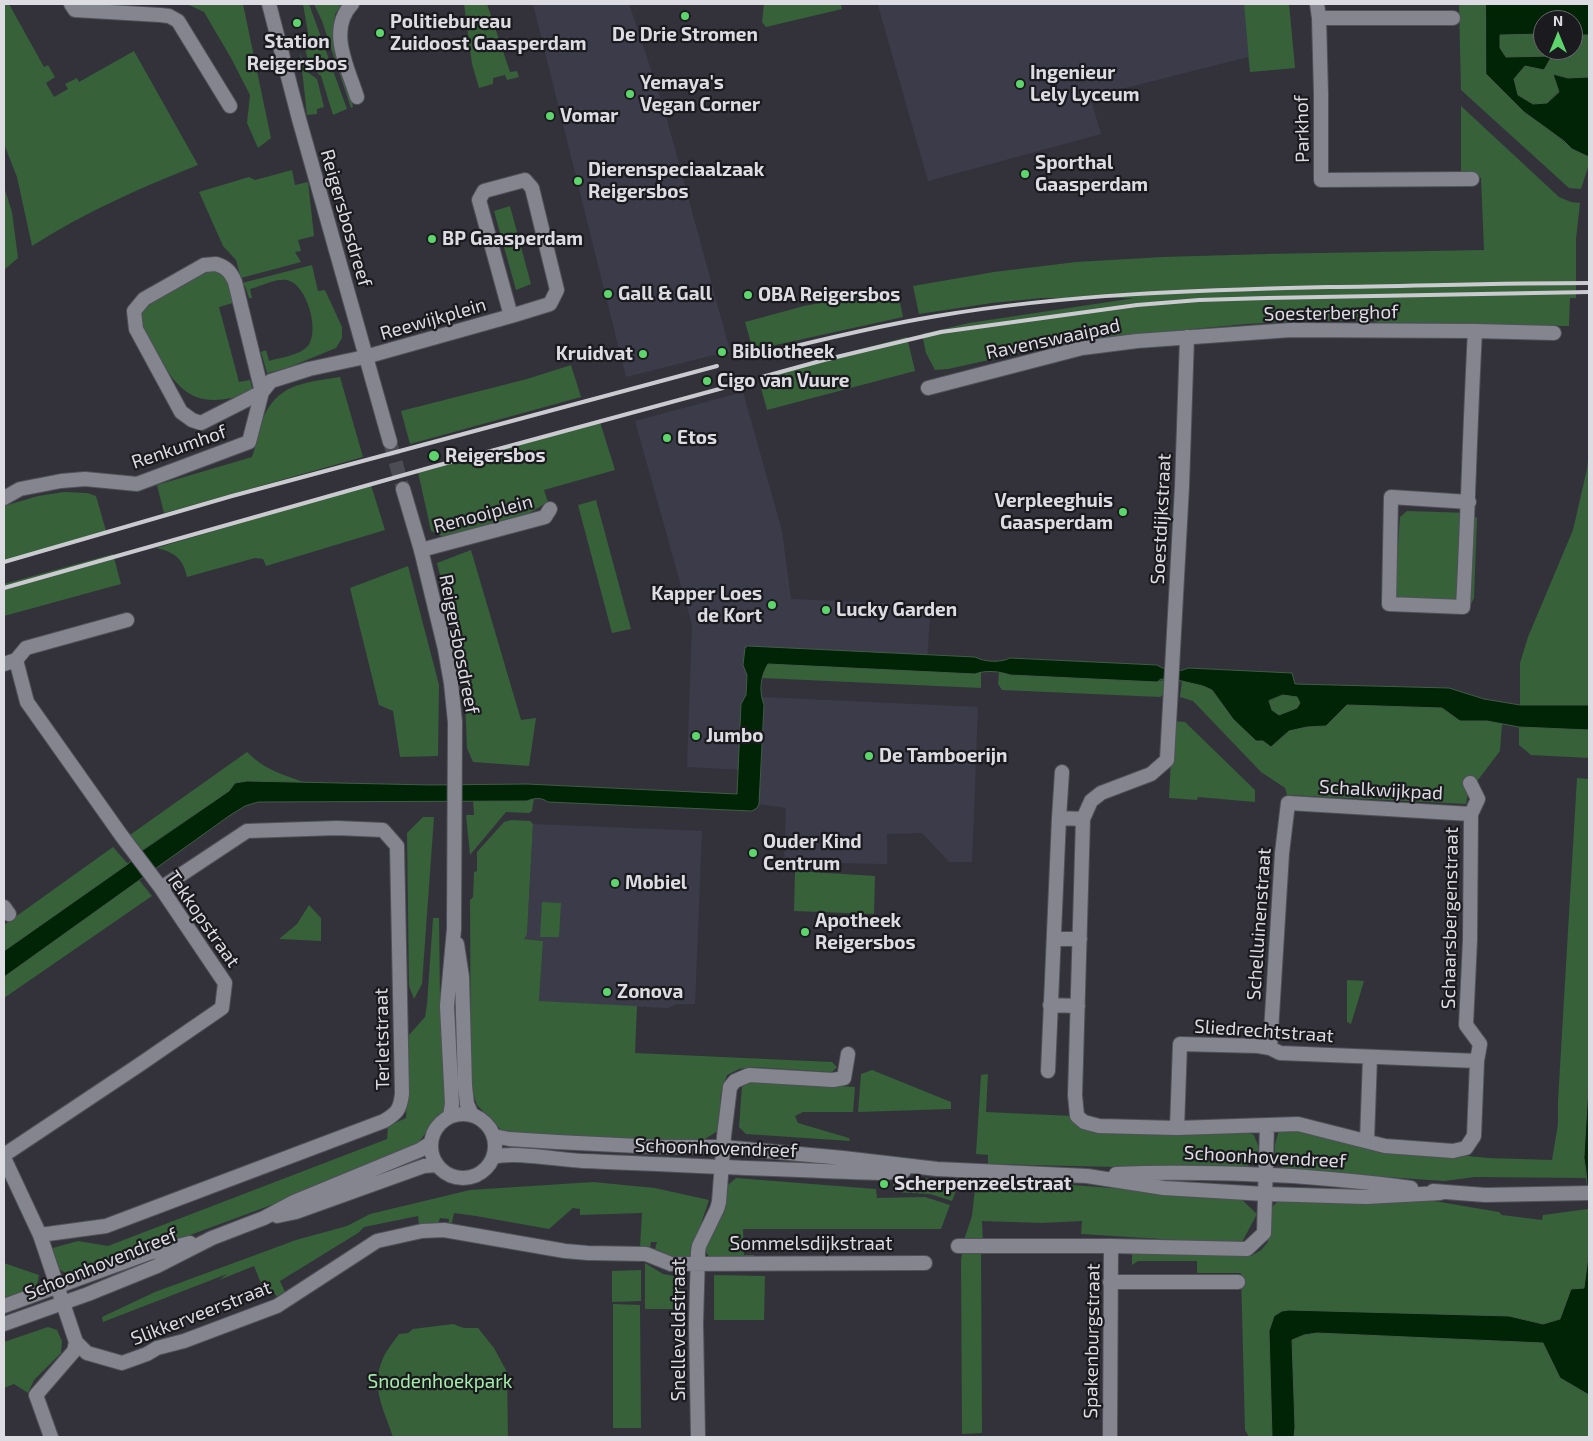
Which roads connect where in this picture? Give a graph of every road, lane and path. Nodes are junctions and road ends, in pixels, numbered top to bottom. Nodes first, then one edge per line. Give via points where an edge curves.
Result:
1 (71, 4) edge
2 (269, 4) edge
3 (352, 4) edge
4 (1318, 11) edge
5 (1453, 18) dead end
6 (357, 97) dead end
7 (230, 106) dead end
8 (1472, 179) dead end
9 (511, 316) junction
10 (1475, 331) junction
11 (1554, 334) dead end
12 (1187, 337) junction
13 (365, 357) junction
14 (928, 388) dead end
15 (262, 392) junction
16 (390, 442) tunnel mouth
17 (403, 488) tunnel mouth
18 (4, 498) edge
19 (1469, 502) junction
20 (550, 509) dead end
21 (421, 550) junction
22 (127, 620) dead end
23 (10, 662) edge
24 (1062, 772) dead end
25 (1470, 783) dead end
26 (1288, 804) joint
27 (1471, 814) junction
28 (1059, 818) junction
29 (1083, 819) junction
30 (161, 888) junction
31 (454, 929) junction
32 (1054, 939) junction
33 (1080, 939) junction
34 (1050, 1005) junction
35 (1078, 1006) junction
36 (1270, 1048) junction
37 (848, 1054) dead end
38 (1370, 1056) junction
39 (1477, 1061) junction
40 (1048, 1071) dead end
41 (472, 1115) junction
42 (450, 1116) junction
43 (1267, 1125) junction
44 (1177, 1128) junction
45 (494, 1136) junction
46 (1367, 1141) junction
47 (431, 1143) junction
48 (723, 1147) junction
49 (4, 1156) edge
50 (493, 1157) junction
51 (437, 1165) junction
52 (722, 1167) junction
53 (938, 1169) junction
54 (1266, 1175) junction
55 (1087, 1176) junction
56 (1440, 1192) junction
57 (1588, 1193) edge
58 (1265, 1194) junction
59 (264, 1218) junction
60 (40, 1236) junction
61 (212, 1238) junction
62 (958, 1246) dead end
63 (1112, 1246) junction
64 (925, 1263) dead end
65 (697, 1265) junction
66 (1110, 1282) junction
67 (1238, 1282) dead end
68 (56, 1286) junction
69 (62, 1302) junction
70 (4, 1306) edge
71 (4, 1324) edge
72 (76, 1342) junction
73 (51, 1437) edge
74 (698, 1437) edge
75 (1110, 1437) edge

1 - 7 street via 75,10 160,15 178,21
2 - 13 street, Reigersbosdreef
3 - 6 street via 340,24 340,42
4 - 5 street, Parkhof
4 - 8 street, Parkhof via 1321,180
9 - 9 street, Reewijkplein via 550,304 558,290 532,188 525,180 484,191 479,200
9 - 13 street, Reewijkplein
10 - 11 street, Soesterberghof
10 - 12 street, Soesterberghof via 1301,330
10 - 19 street
12 - 14 street, Ravenswaaipad via 1082,348
12 - 29 street, Soestdijkstraat via 1167,760 1151,774 1101,793 1091,801
13 - 15 street, Renkumhof via 309,369 270,382
13 - 16 street, Reigersbosdreef
15 - 15 street, Renkumhof via 201,424 192,420 181,412 140,337 134,311 144,299 204,265 224,267 235,282
15 - 18 street, Renkumhof via 249,442 137,484 85,479 60,481 20,489
17 - 21 street, Reigersbosdreef
19 - 19 street via 1463,607 1389,604 1391,497
20 - 21 street, Renooiplein via 546,517
21 - 31 street, Reigersbosdreef via 445,649 455,722
22 - 23 street via 26,648
23 - 30 street, Tekkopstraat via 27,702
24 - 28 street
25 - 27 street, Schaarsbergenstraat via 1478,800
26 - 27 street, Schalkwijkpad
26 - 36 street, Schelluinenstraat
27 - 39 street, Schaarsbergenstraat via 1466,1025 1480,1044
28 - 29 street
28 - 32 street
29 - 33 street
30 - 49 street, Tekkopstraat via 225,983 222,1008
30 - 60 street, Terletstraat via 247,831 383,830 397,846 400,1105 395,1114 384,1121 106,1226
31 - 41 street, Reigersbosdreef via 462,977 465,1086
31 - 42 street, Reigersbosdreef via 447,1006
32 - 33 street
32 - 34 street
33 - 35 street
34 - 35 street
34 - 40 street
35 - 44 street via 1077,1116 1084,1122 1099,1126
36 - 38 street, Sliedrechtstraat via 1280,1052
36 - 44 street, Sliedrechtstraat via 1180,1044
37 - 48 street, Snelleveldstraat via 844,1078 750,1075 734,1081 729,1092
38 - 39 street, Sliedrechtstraat
38 - 46 street
39 - 46 street, Schaarsbergenstraat via 1474,1136 1466,1148 1385,1146
41 - 42 street
41 - 45 street via 481,1119
42 - 47 street via 434,1132
43 - 44 street
43 - 46 street, Schaarsbergenstraat via 1298,1124
43 - 54 street, Spakenburgstraat
45 - 48 street, Schoonhovendreef via 509,1140
45 - 50 street
47 - 51 street
47 - 59 street, Schoonhovendreef
48 - 52 street, Snelleveldstraat
48 - 53 street, Schoonhovendreef
49 - 60 street
50 - 51 street via 478,1174 467,1177 446,1173
50 - 52 street, Schoonhovendreef via 506,1155
51 - 59 street, Schoonhovendreef via 424,1166 296,1212
52 - 53 street, Schoonhovendreef via 883,1173
52 - 65 street, Snelleveldstraat via 717,1209 699,1246
53 - 55 street, Schoonhovendreef
54 - 55 street, Schoonhovendreef via 1165,1171
54 - 56 street, Schoonhovendreef via 1368,1181
54 - 58 street, Spakenburgstraat
55 - 58 street, Schoonhovendreef via 1164,1188
56 - 57 street, Schoonhovendreef via 1485,1195
56 - 58 street, Schoonhovendreef via 1366,1196
58 - 63 street, Spakenburgstraat via 1264,1233 1247,1249
59 - 61 street, Schoonhovendreef
60 - 68 street
61 - 68 street, Schoonhovendreef via 148,1253
61 - 69 street, Schoonhovendreef via 157,1266
62 - 63 street, Spakenburgstraat
63 - 66 street, Spakenburgstraat
64 - 65 street, Sommelsdijkstraat
65 - 72 street, Slikkerveerstraat via 671,1264 646,1254 565,1251 444,1230 422,1231 377,1241 277,1306 122,1363 87,1353
65 - 74 street, Snelleveldstraat
66 - 67 street
66 - 75 street, Spakenburgstraat
68 - 69 street
68 - 70 street, Schoonhovendreef
69 - 71 street, Schoonhovendreef
69 - 72 street
72 - 73 street via 74,1351 36,1395

